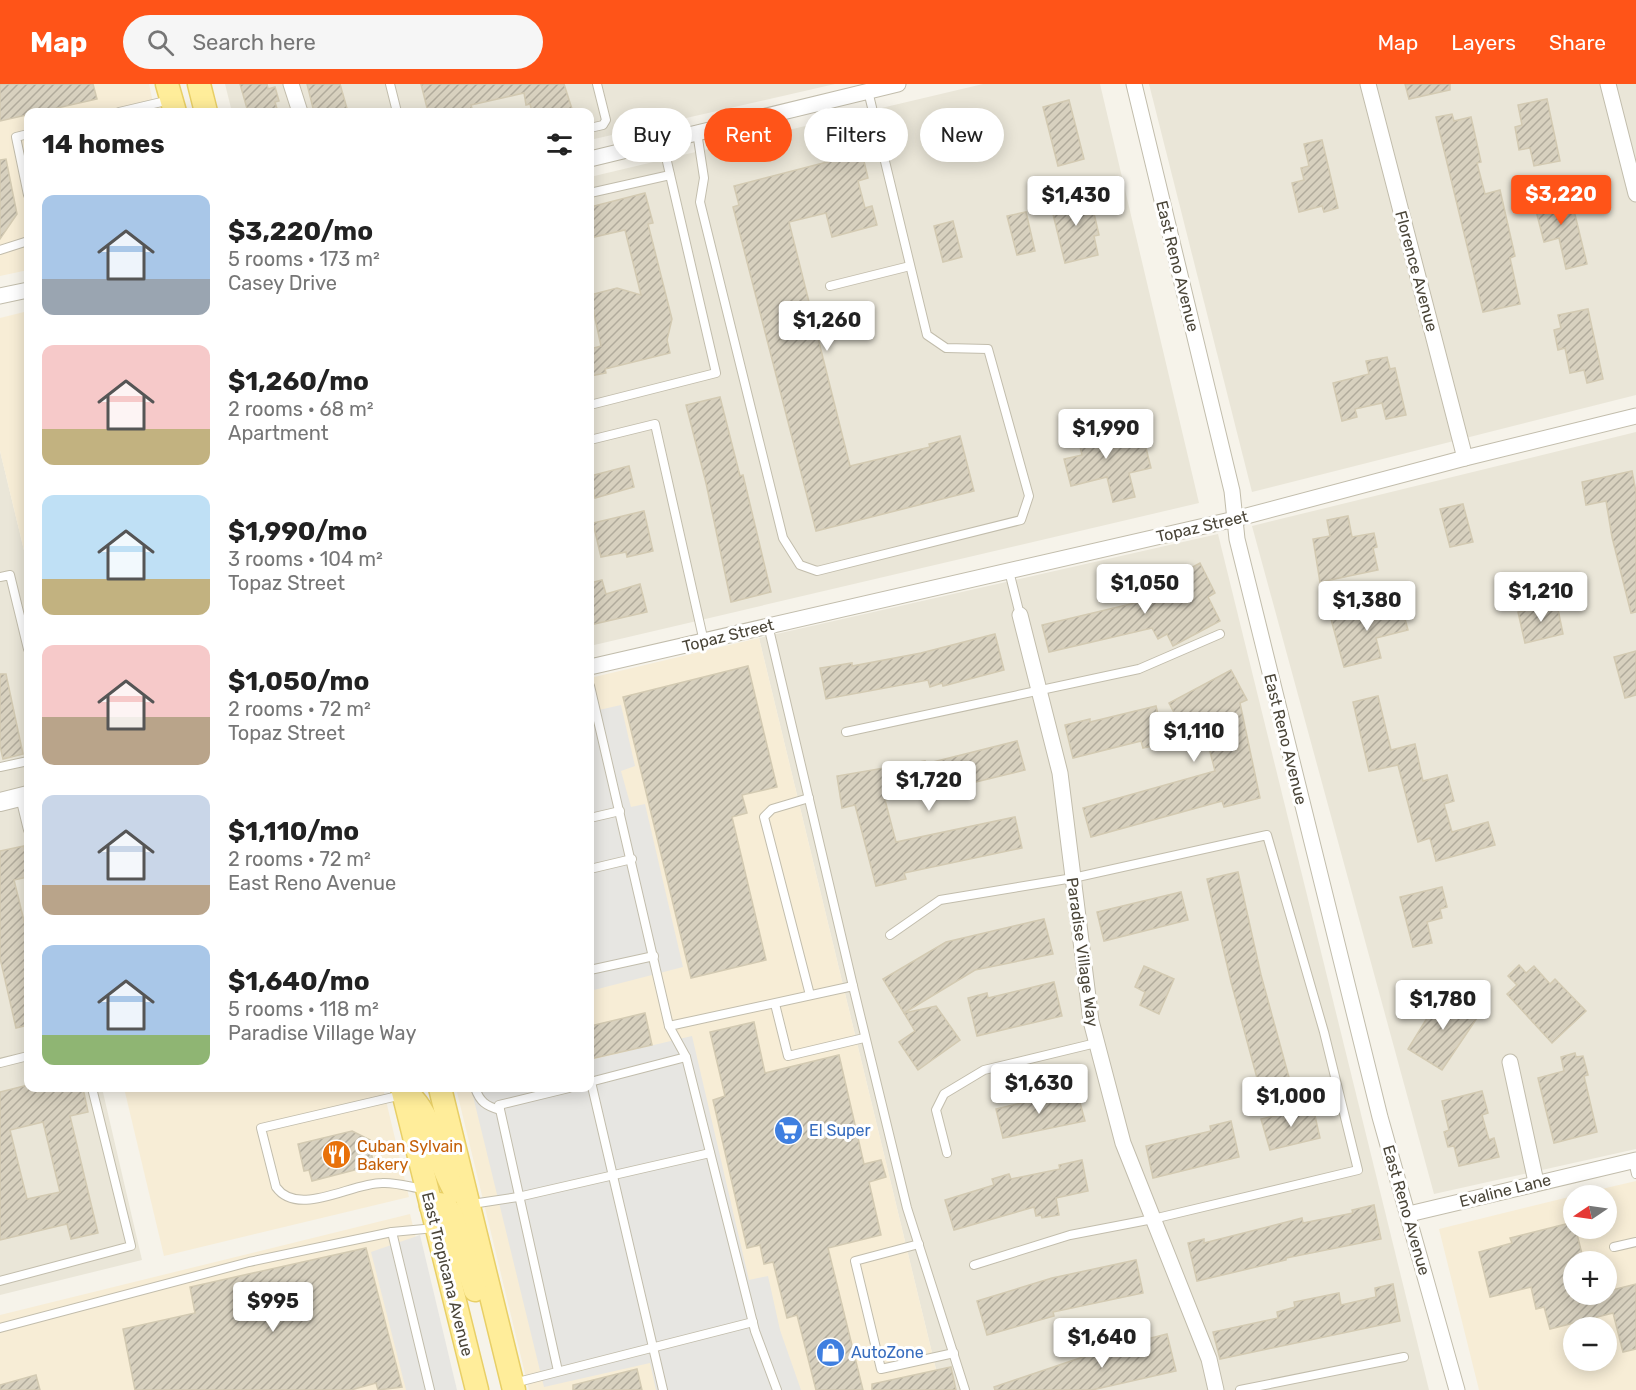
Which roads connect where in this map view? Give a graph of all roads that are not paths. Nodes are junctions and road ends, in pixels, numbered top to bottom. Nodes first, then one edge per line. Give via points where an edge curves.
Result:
1 (199, 84) edge
2 (291, 84) edge
3 (390, 84) edge
4 (597, 84) edge
5 (898, 84) edge
6 (1134, 84) edge
7 (1368, 84) edge
8 (1608, 84) edge
9 (868, 91) junction
10 (173, 102) edge
11 (150, 108) edge
12 (205, 108) edge
13 (299, 108) edge
14 (395, 108) edge
15 (594, 127) edge
16 (697, 132) junction
17 (692, 133) edge
18 (24, 135) edge
19 (612, 154) edge
20 (594, 158) edge
21 (667, 162) edge
22 (24, 176) edge
23 (670, 176) junction
24 (594, 193) edge
25 (1636, 194) edge
26 (24, 242) edge
27 (0, 250) edge
28 (909, 266) junction
29 (830, 286) dead end
30 (24, 291) edge
31 (0, 296) edge
32 (594, 404) edge
33 (1636, 416) edge
34 (594, 439) edge
35 (1466, 458) junction
36 (1235, 519) junction
37 (1009, 571) junction
38 (0, 577) edge
39 (1020, 615) joint
40 (768, 625) junction
41 (24, 632) edge
42 (1220, 633) dead end
43 (704, 642) junction
44 (594, 666) edge
45 (1039, 691) junction
46 (594, 722) edge
47 (846, 732) dead end
48 (24, 762) edge
49 (0, 767) edge
50 (24, 796) edge
51 (809, 798) junction
52 (0, 802) edge
53 (620, 811) junction
54 (594, 817) edge
55 (632, 860) junction
56 (594, 868) edge
57 (1073, 878) junction
58 (890, 935) dead end
59 (654, 956) junction
60 (594, 969) edge
61 (853, 986) junction
62 (810, 995) junction
63 (775, 1004) junction
64 (669, 1026) junction
65 (864, 1038) junction
66 (1096, 1043) junction
67 (24, 1057) edge
68 (686, 1057) junction
69 (1510, 1062) dead end
70 (0, 1063) edge
71 (594, 1081) edge
72 (93, 1092) edge
73 (399, 1092) edge
74 (403, 1092) edge
75 (404, 1092) edge
76 (441, 1092) edge
77 (476, 1092) edge
78 (547, 1092) edge
79 (592, 1092) edge
80 (500, 1110) junction
81 (710, 1153) junction
82 (947, 1153) dead end
83 (1635, 1165) edge
84 (612, 1175) junction
85 (1536, 1182) junction
86 (518, 1197) junction
87 (429, 1198) junction
88 (467, 1204) junction
89 (1409, 1214) junction
90 (1153, 1218) junction
91 (436, 1228) junction
92 (392, 1232) junction
93 (1636, 1242) edge
94 (919, 1244) junction
95 (1614, 1247) dead end
96 (974, 1265) dead end
97 (0, 1281) edge
98 (753, 1322) junction
99 (0, 1328) edge
100 (654, 1347) junction
101 (954, 1353) junction
102 (1404, 1356) dead end
103 (505, 1360) junction
104 (558, 1371) junction
105 (514, 1387) edge
106 (475, 1388) edge
107 (430, 1390) edge
108 (663, 1390) edge
109 (777, 1390) edge
110 (965, 1390) edge
111 (1216, 1390) edge
112 (1240, 1390) edge
113 (1457, 1390) edge

1 - 12 main road
2 - 13 street
3 - 14 lane
4 - 15 lane via 606,120
5 - 9 street
6 - 36 street, East Reno Avenue via 1232,491
7 - 35 street, Florence Avenue
8 - 25 street
9 - 16 street
9 - 28 lane
10 - 11 lane
16 - 17 street
16 - 28 lane via 704,178 700,202 783,538 800,565 817,571 1021,520 1029,496 988,349 946,348 927,335
18 - 22 lane via 16,137
19 - 20 street
21 - 23 lane
23 - 24 lane
23 - 32 lane via 716,373
26 - 27 lane
28 - 29 lane
30 - 31 street
33 - 35 street, Topaz Street
34 - 43 lane via 655,424
35 - 36 street, Topaz Street
36 - 37 street, Topaz Street
36 - 89 street, East Reno Avenue via 1380,1117
37 - 39 lane, Paradise Village Way
37 - 40 street, Topaz Street
38 - 41 lane via 10,574
39 - 45 street, Paradise Village Way
40 - 43 street, Topaz Street
40 - 51 lane
42 - 45 lane via 1139,669
43 - 44 street, Topaz Street
45 - 47 lane
45 - 57 street, Paradise Village Way via 1060,773
46 - 53 lane
48 - 49 lane
50 - 52 street
51 - 61 lane
51 - 62 lane via 772,809 764,817
53 - 54 lane
53 - 55 lane
55 - 56 lane
55 - 59 lane
57 - 58 lane via 940,900
57 - 66 street, Paradise Village Way
57 - 90 lane via 1267,835 1324,1032 1358,1170
59 - 60 lane
59 - 64 lane
61 - 62 lane
61 - 65 lane
62 - 63 lane
63 - 64 lane
63 - 65 lane via 788,1056
64 - 68 lane
65 - 94 lane
66 - 82 lane via 984,1070 944,1095 936,1110
66 - 90 street, Paradise Village Way via 1123,1143
67 - 70 lane
68 - 71 lane
68 - 81 lane
69 - 85 street
72 - 97 lane via 131,1246
73 - 87 lane via 261,1128 273,1178 281,1194 291,1199 308,1200 381,1182
74 - 87 main road, East Tropicana Avenue
75 - 88 main road via 421,1108 450,1184
76 - 88 main road
77 - 80 lane via 487,1106
78 - 80 lane via 499,1105
79 - 84 lane
80 - 86 lane
81 - 84 lane
81 - 98 lane
83 - 85 street, Evaline Lane
84 - 86 lane
84 - 100 lane
85 - 89 street, Evaline Lane
86 - 88 lane
86 - 104 lane
87 - 91 main road, East Tropicana Avenue
87 - 103 main road via 445,1206 452,1215 479,1300
88 - 103 main road
89 - 113 street, East Reno Avenue
90 - 96 lane via 1070,1235
90 - 111 street, Paradise Village Way via 1209,1359
91 - 92 lane
91 - 106 main road, East Tropicana Avenue
92 - 99 lane via 249,1262
92 - 107 lane
93 - 95 lane
94 - 101 lane
94 - 101 lane via 855,1261 881,1369
98 - 100 lane
98 - 109 lane
100 - 104 lane
100 - 108 lane
101 - 110 lane
102 - 112 lane
103 - 105 main road
104 - 105 lane

